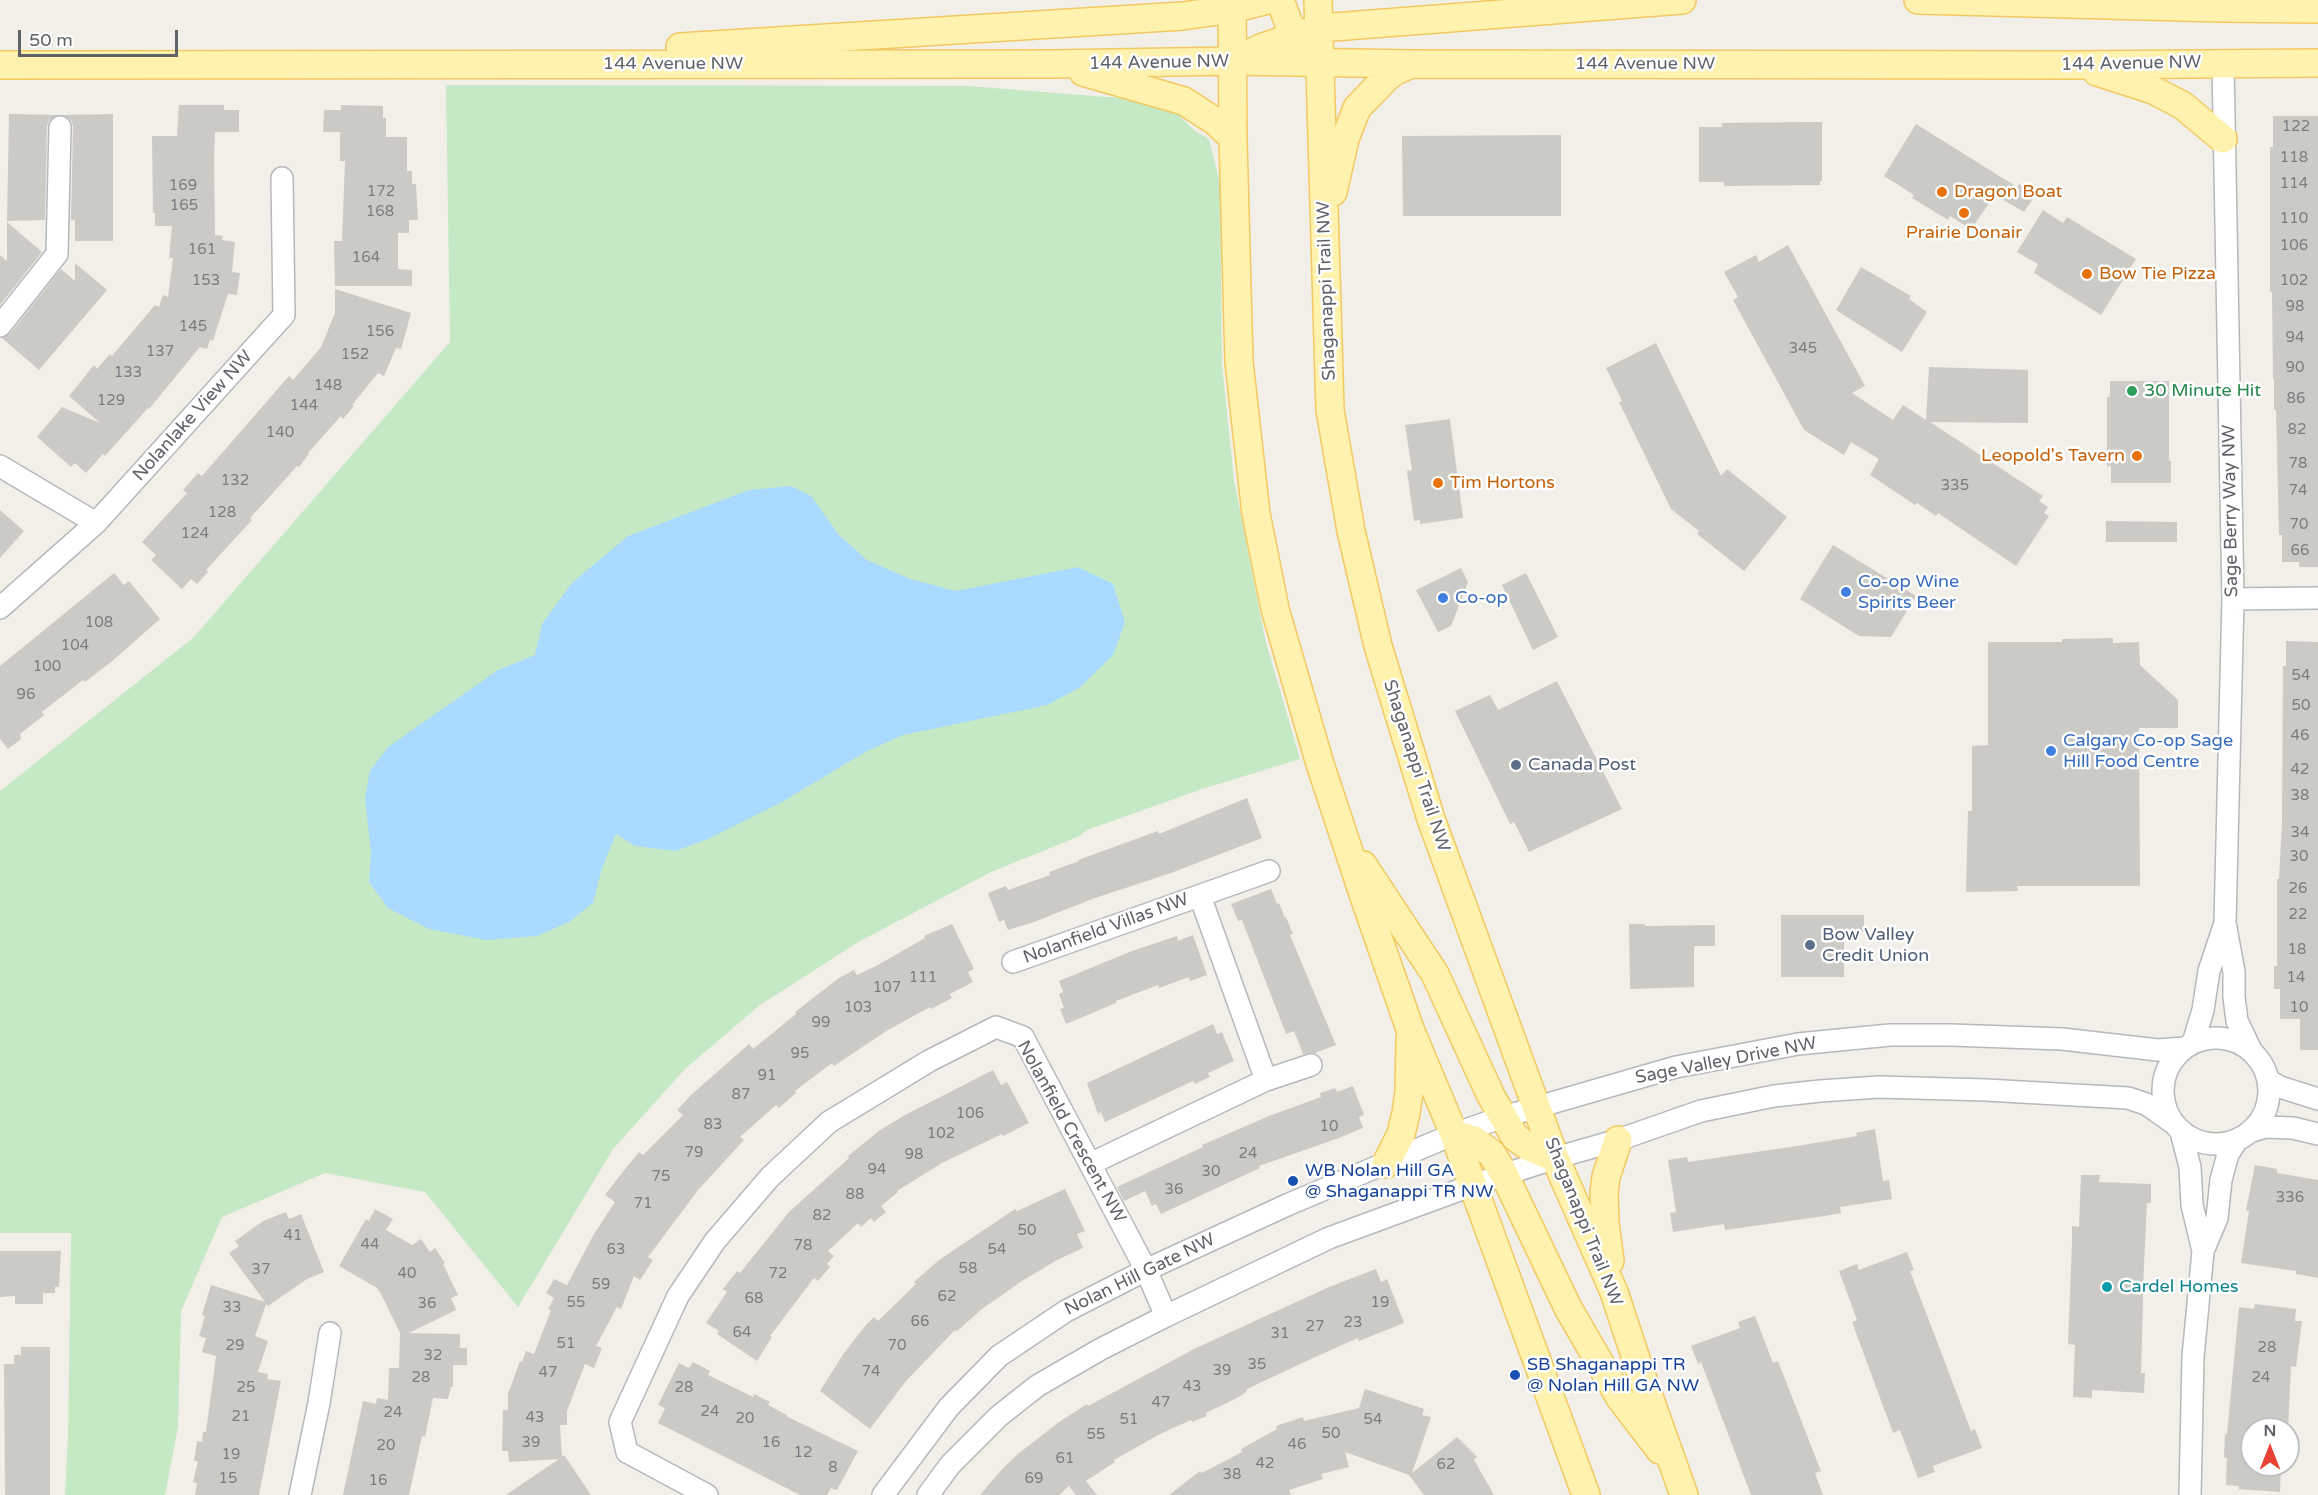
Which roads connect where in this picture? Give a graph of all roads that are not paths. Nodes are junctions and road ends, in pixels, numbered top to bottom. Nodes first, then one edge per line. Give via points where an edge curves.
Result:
1 (1268, 0) edge
2 (1280, 0) edge
3 (1318, 0) edge
4 (1682, 0) edge
5 (1918, 0) edge
6 (1232, 4) edge
7 (2318, 9) edge
8 (1308, 32) junction
9 (1233, 61) junction
10 (1321, 63) junction
11 (2223, 63) junction
12 (2318, 63) edge
13 (416, 64) junction
14 (1053, 64) junction
15 (1413, 64) junction
16 (0, 65) edge
17 (2073, 65) junction
18 (60, 127) dead end
19 (1233, 138) junction
20 (2223, 139) junction
21 (282, 178) dead end
22 (1325, 253) junction
23 (0, 326) edge
24 (0, 466) edge
25 (96, 523) junction
26 (2318, 598) edge
27 (2233, 599) junction
28 (0, 608) edge
29 (1342, 835) junction
30 (1269, 871) dead end
31 (1200, 896) junction
32 (2225, 923) junction
33 (1013, 962) dead end
34 (1410, 1029) junction
35 (2189, 1045) junction
36 (2251, 1050) junction
37 (1311, 1065) dead end
38 (1266, 1080) junction
39 (2268, 1080) junction
40 (2318, 1099) edge
41 (1537, 1105) junction
42 (1503, 1117) junction
43 (2177, 1127) junction
44 (1454, 1134) junction
45 (2318, 1134) edge
46 (2245, 1135) junction
47 (1618, 1140) junction
48 (1555, 1158) junction
49 (1090, 1164) junction
50 (1386, 1164) junction
51 (1504, 1174) junction
52 (1473, 1185) junction
53 (2203, 1251) junction
54 (1146, 1270) junction
55 (1614, 1292) junction
56 (1166, 1316) junction
57 (330, 1333) dead end
58 (1680, 1483) edge
59 (300, 1495) edge
60 (708, 1495) edge
61 (883, 1495) edge
62 (928, 1495) edge
63 (1586, 1495) edge
64 (2190, 1495) edge

1 - 6 main road
2 - 8 main road
3 - 8 main road, Shaganappi Trail NW
4 - 8 main road
5 - 7 main road
6 - 9 main road
6 - 13 main road via 1183,15
8 - 9 main road
8 - 10 main road, Shaganappi Trail NW
9 - 10 main road, 144 Avenue NW
9 - 14 main road, 144 Avenue NW
9 - 19 main road
10 - 15 main road, 144 Avenue NW
10 - 22 main road, Shaganappi Trail NW
11 - 12 main road, 144 Avenue NW
11 - 17 main road, 144 Avenue NW
11 - 20 street, Sage Berry Way NW
13 - 14 main road, 144 Avenue NW
13 - 16 main road, 144 Avenue NW
14 - 19 main road via 1184,101
15 - 17 main road, 144 Avenue NW
15 - 22 main road via 1386,78 1357,108 1334,192
17 - 20 main road via 2153,90 2182,105
18 - 23 street via 57,254
19 - 29 main road via 1239,362 1256,514 1275,609
20 - 27 street, Sage Berry Way NW
21 - 25 street, Nolanlake View NW via 284,315
22 - 41 main road, Shaganappi Trail NW via 1330,410 1351,531 1378,646 1431,819
24 - 25 street
25 - 28 street, Nolanlake View NW
26 - 27 street
27 - 32 street, Sage Berry Way NW
29 - 34 main road
29 - 42 main road via 1436,974
30 - 31 street, Nolanfield Villas NW
31 - 33 street, Nolanfield Villas NW
31 - 38 street, Nolanfield Villas NW
32 - 35 street, Sage Berry Way NW via 2209,971 2203,1010
32 - 36 street, Sage Berry Way NW via 2237,1021
34 - 44 main road
34 - 50 main road via 1406,1113 1401,1134
35 - 36 street via 2207,1038 2223,1038
35 - 41 street, Sage Valley Drive NW via 2158,1050 2062,1039 1890,1035 1798,1044 1676,1067
35 - 43 street via 2173,1059 2162,1091 2165,1108
36 - 39 street
37 - 38 street
38 - 49 street
39 - 40 street via 2280,1088
39 - 46 street via 2269,1099 2263,1116
41 - 42 street, Sage Valley Drive NW
41 - 48 main road, Shaganappi Trail NW
42 - 44 street, Sage Valley Drive NW
42 - 48 main road via 1515,1137
43 - 46 street via 2194,1140 2209,1144 2224,1144
43 - 47 street via 2146,1104 2128,1098 1879,1087 1820,1091 1701,1111
43 - 53 street via 2190,1167 2192,1205
44 - 50 street, Nolan Hill Gate NW
44 - 51 main road via 1474,1140 1492,1154
44 - 52 main road
45 - 46 street via 2266,1127
46 - 53 street via 2228,1154 2217,1218
47 - 48 street
47 - 55 main road via 1604,1192
48 - 51 street
48 - 55 main road, Shaganappi Trail NW
49 - 54 street, Nolanfield Crescent NW
49 - 60 street, Nolanfield Crescent NW via 1023,1037 996,1027 929,1061 829,1122 770,1177 715,1240 678,1296 620,1422 627,1452
50 - 54 street, Nolan Hill Gate NW
51 - 52 street
51 - 58 main road via 1568,1308 1620,1398
52 - 56 street via 1329,1238
52 - 63 main road
53 - 64 street via 2193,1357
54 - 56 street, Nolanfield Crescent NW
54 - 61 street, Nolan Hill Gate NW via 1066,1311 999,1356 949,1407
55 - 58 main road, Shaganappi Trail NW
56 - 62 street via 1037,1386 999,1416 950,1465
57 - 59 street

